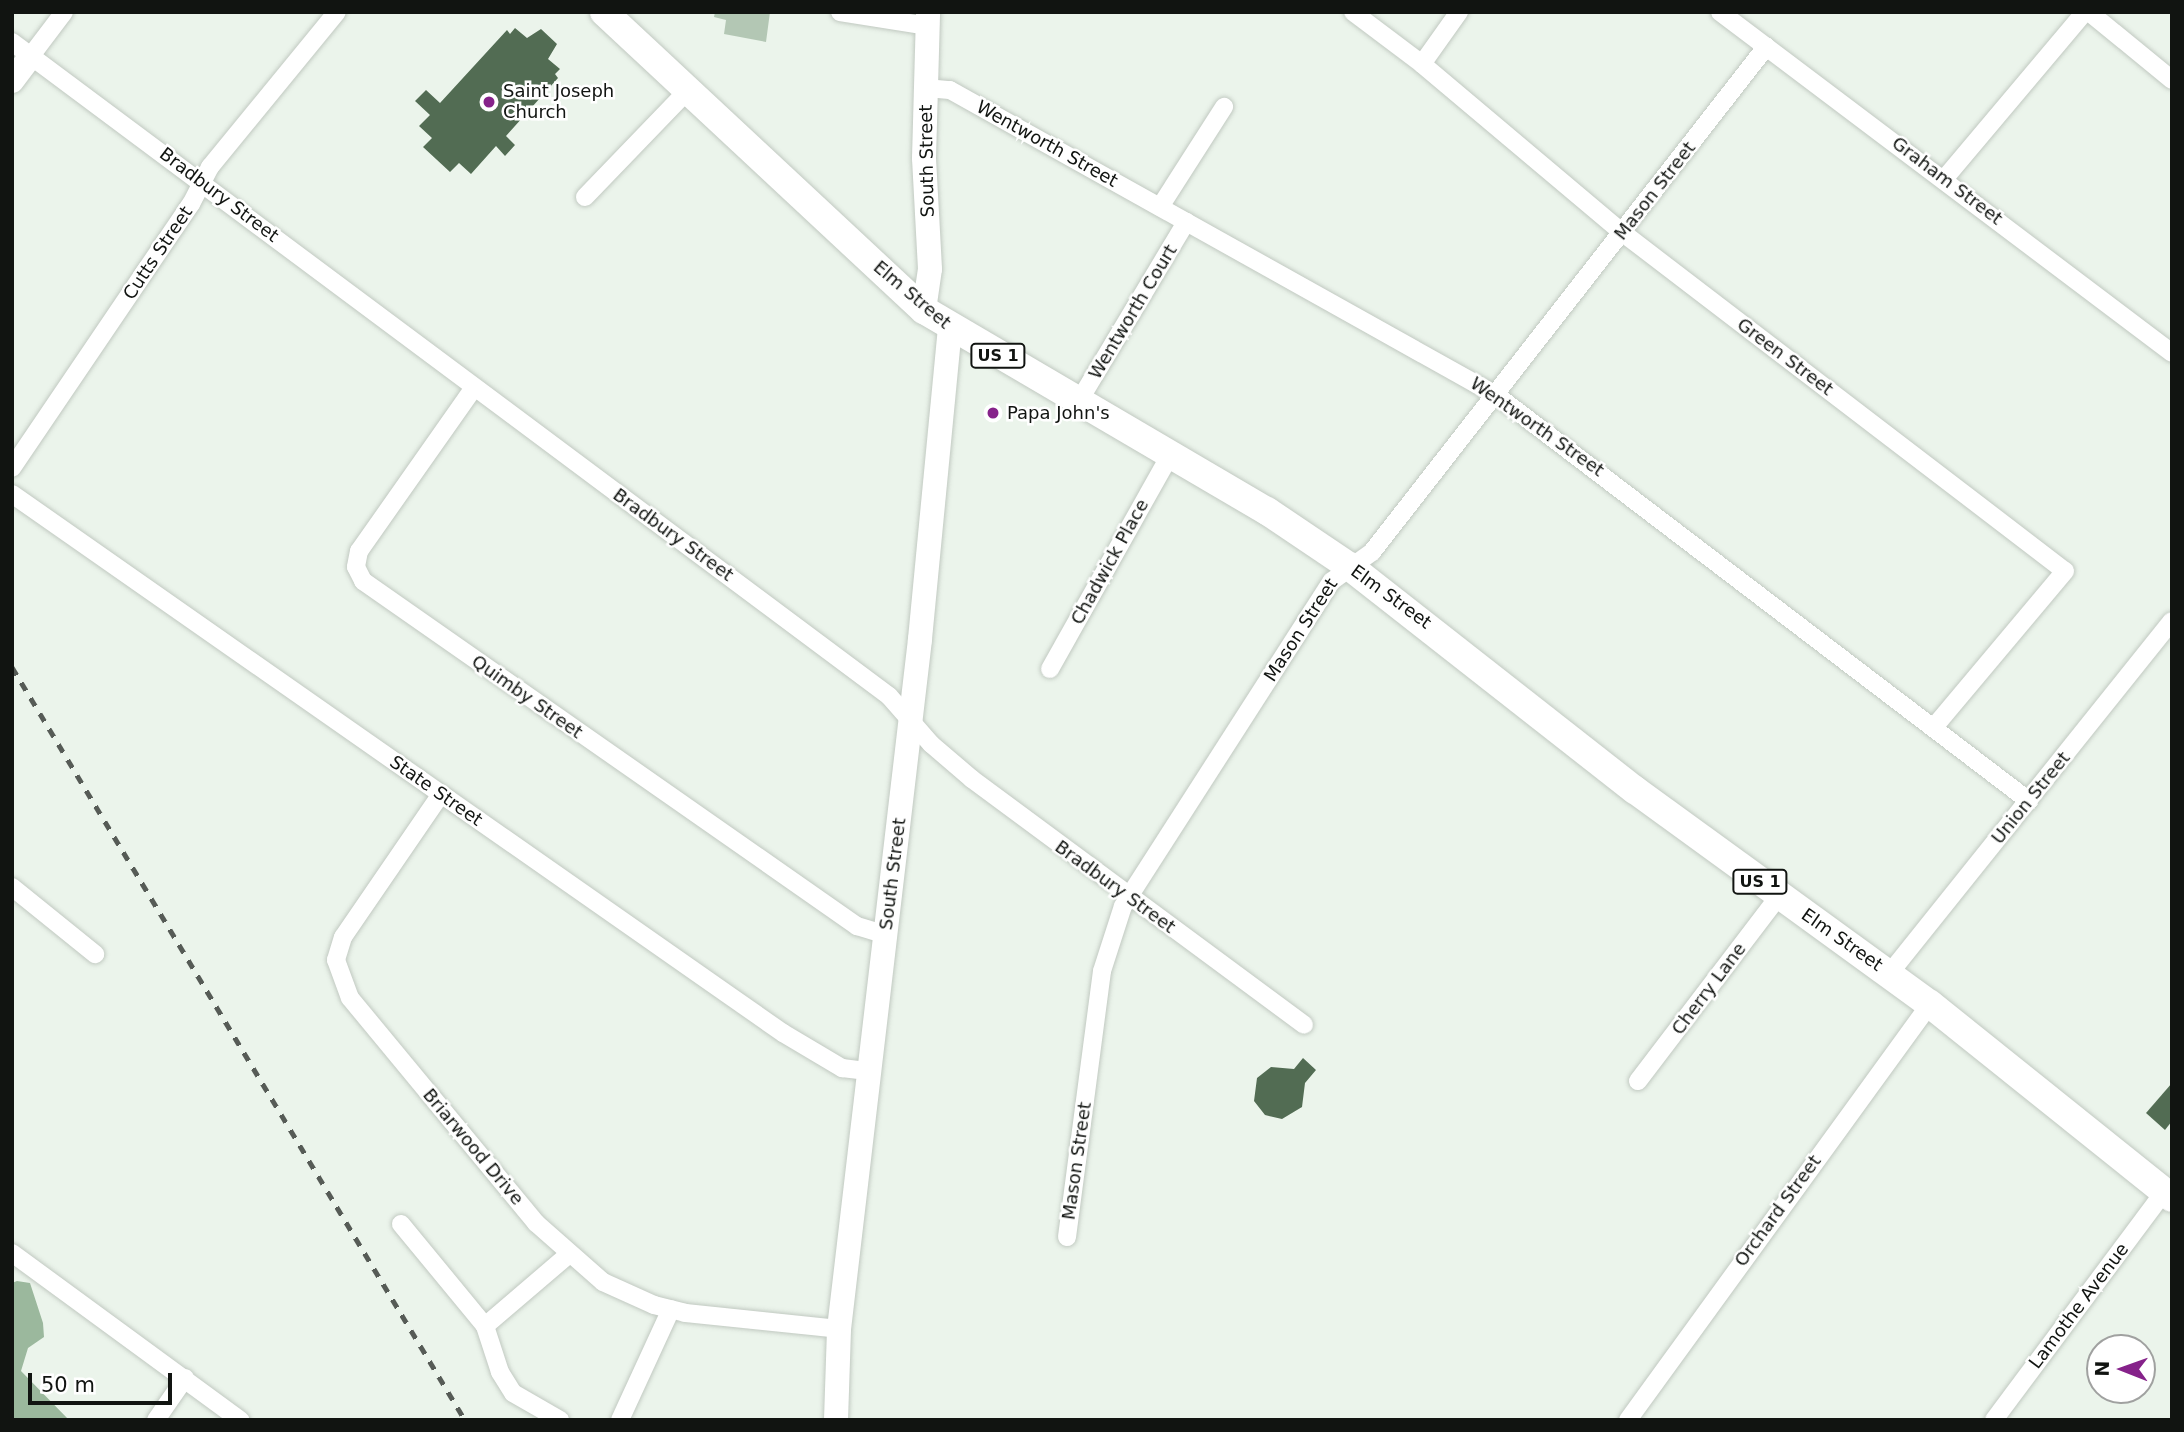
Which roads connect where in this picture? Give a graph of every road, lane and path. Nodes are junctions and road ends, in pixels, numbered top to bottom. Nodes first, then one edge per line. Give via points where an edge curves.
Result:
1 (64, 12) edge
2 (337, 12) edge
3 (604, 12) edge
4 (840, 12) edge
5 (1353, 12) edge
6 (1459, 12) edge
7 (1720, 12) edge
8 (2087, 12) edge
9 (928, 19) edge
10 (1766, 47) junction
11 (21, 49) edge
12 (1422, 64) junction
13 (2172, 80) edge
14 (12, 81) edge
15 (926, 88) junction
16 (688, 90) junction
17 (1224, 107) dead end
18 (1945, 178) junction
19 (201, 181) junction
20 (585, 197) dead end
21 (1160, 207) junction
22 (1186, 222) junction
23 (1622, 233) junction
24 (924, 310) junction
25 (950, 328) junction
26 (2170, 347) edge
27 (474, 389) junction
28 (1496, 394) junction
29 (1079, 401) junction
30 (1170, 455) junction
31 (12, 468) edge
32 (12, 494) edge
33 (1349, 566) junction
34 (2172, 621) edge
35 (1050, 669) dead end
36 (911, 719) junction
37 (1936, 725) junction
38 (441, 794) junction
39 (2029, 800) junction
40 (12, 887) edge
41 (1130, 895) junction
42 (1779, 896) junction
43 (886, 935) junction
44 (95, 954) dead end
45 (1889, 974) junction
46 (1930, 1003) junction
47 (1304, 1025) dead end
48 (868, 1071) junction
49 (1638, 1081) dead end
50 (2168, 1195) edge
51 (401, 1224) dead end
52 (1067, 1237) dead end
53 (12, 1253) edge
54 (568, 1255) junction
55 (671, 1310) junction
56 (485, 1326) junction
57 (839, 1329) junction
58 (185, 1378) junction
59 (156, 1420) edge
60 (240, 1420) edge
61 (560, 1420) edge
62 (620, 1420) edge
63 (836, 1420) edge
64 (1628, 1420) edge
65 (1994, 1420) edge

1 - 11 street
2 - 19 street, Cutts Street via 243,123
3 - 16 main road, Elm Street / US 1
4 - 9 street
5 - 12 street, Green Street
6 - 12 street
7 - 10 street, Graham Street
8 - 13 street
8 - 18 street
9 - 15 street, South Street
10 - 18 street, Graham Street
10 - 23 street, Mason Street
11 - 14 street
11 - 19 street, Bradbury Street
12 - 23 street, Green Street
15 - 21 street, Wentworth Street via 950,90
15 - 24 street, South Street via 929,269
16 - 20 street
16 - 24 main road, Elm Street / US 1
17 - 21 street
18 - 26 street, Graham Street
19 - 27 street, Bradbury Street
19 - 31 street, Cutts Street via 191,204
21 - 22 street, Wentworth Street
22 - 28 street, Wentworth Street
22 - 29 street, Wentworth Court
23 - 28 street, Mason Street
23 - 37 street, Green Street via 2065,571
24 - 25 main road, Elm Street / US 1
25 - 29 main road, Elm Street / US 1
25 - 36 street, South Street
27 - 36 street, Bradbury Street via 824,648
27 - 43 street, Quimby Street via 359,551 356,568 363,581 857,926
28 - 33 street, Mason Street via 1372,552
28 - 37 street, Wentworth Street
29 - 30 main road, Elm Street / US 1
30 - 33 main road, Elm Street / US 1
30 - 35 street, Chadwick Place
32 - 38 street, State Street
33 - 41 street, Mason Street via 1332,581
33 - 42 main road, Elm Street / US 1 via 1635,790
34 - 39 street, Union Street
36 - 41 street, Bradbury Street via 931,744 972,779
36 - 43 street, South Street
37 - 39 street, Wentworth Street
38 - 48 street, State Street via 812,1052 842,1068
38 - 54 street, Briarwood Drive via 349,925 338,949 340,978 365,1017
39 - 45 street, Union Street
40 - 44 street
41 - 47 street, Bradbury Street
41 - 52 street, Mason Street via 1113,928 1102,971
42 - 45 main road, Elm Street / US 1
42 - 49 street, Cherry Lane
43 - 48 street, South Street
45 - 46 main road, Elm Street / US 1
46 - 50 main road, Elm Street / US 1
46 - 64 street, Orchard Street
48 - 57 street, South Street
50 - 65 street, Lamothe Avenue
51 - 56 street
53 - 58 street
54 - 55 street, Briarwood Drive via 603,1282
54 - 56 street
55 - 57 street, Briarwood Drive
55 - 62 street
56 - 61 street via 500,1373 513,1393
57 - 63 street, South Street
58 - 59 street
58 - 60 street

